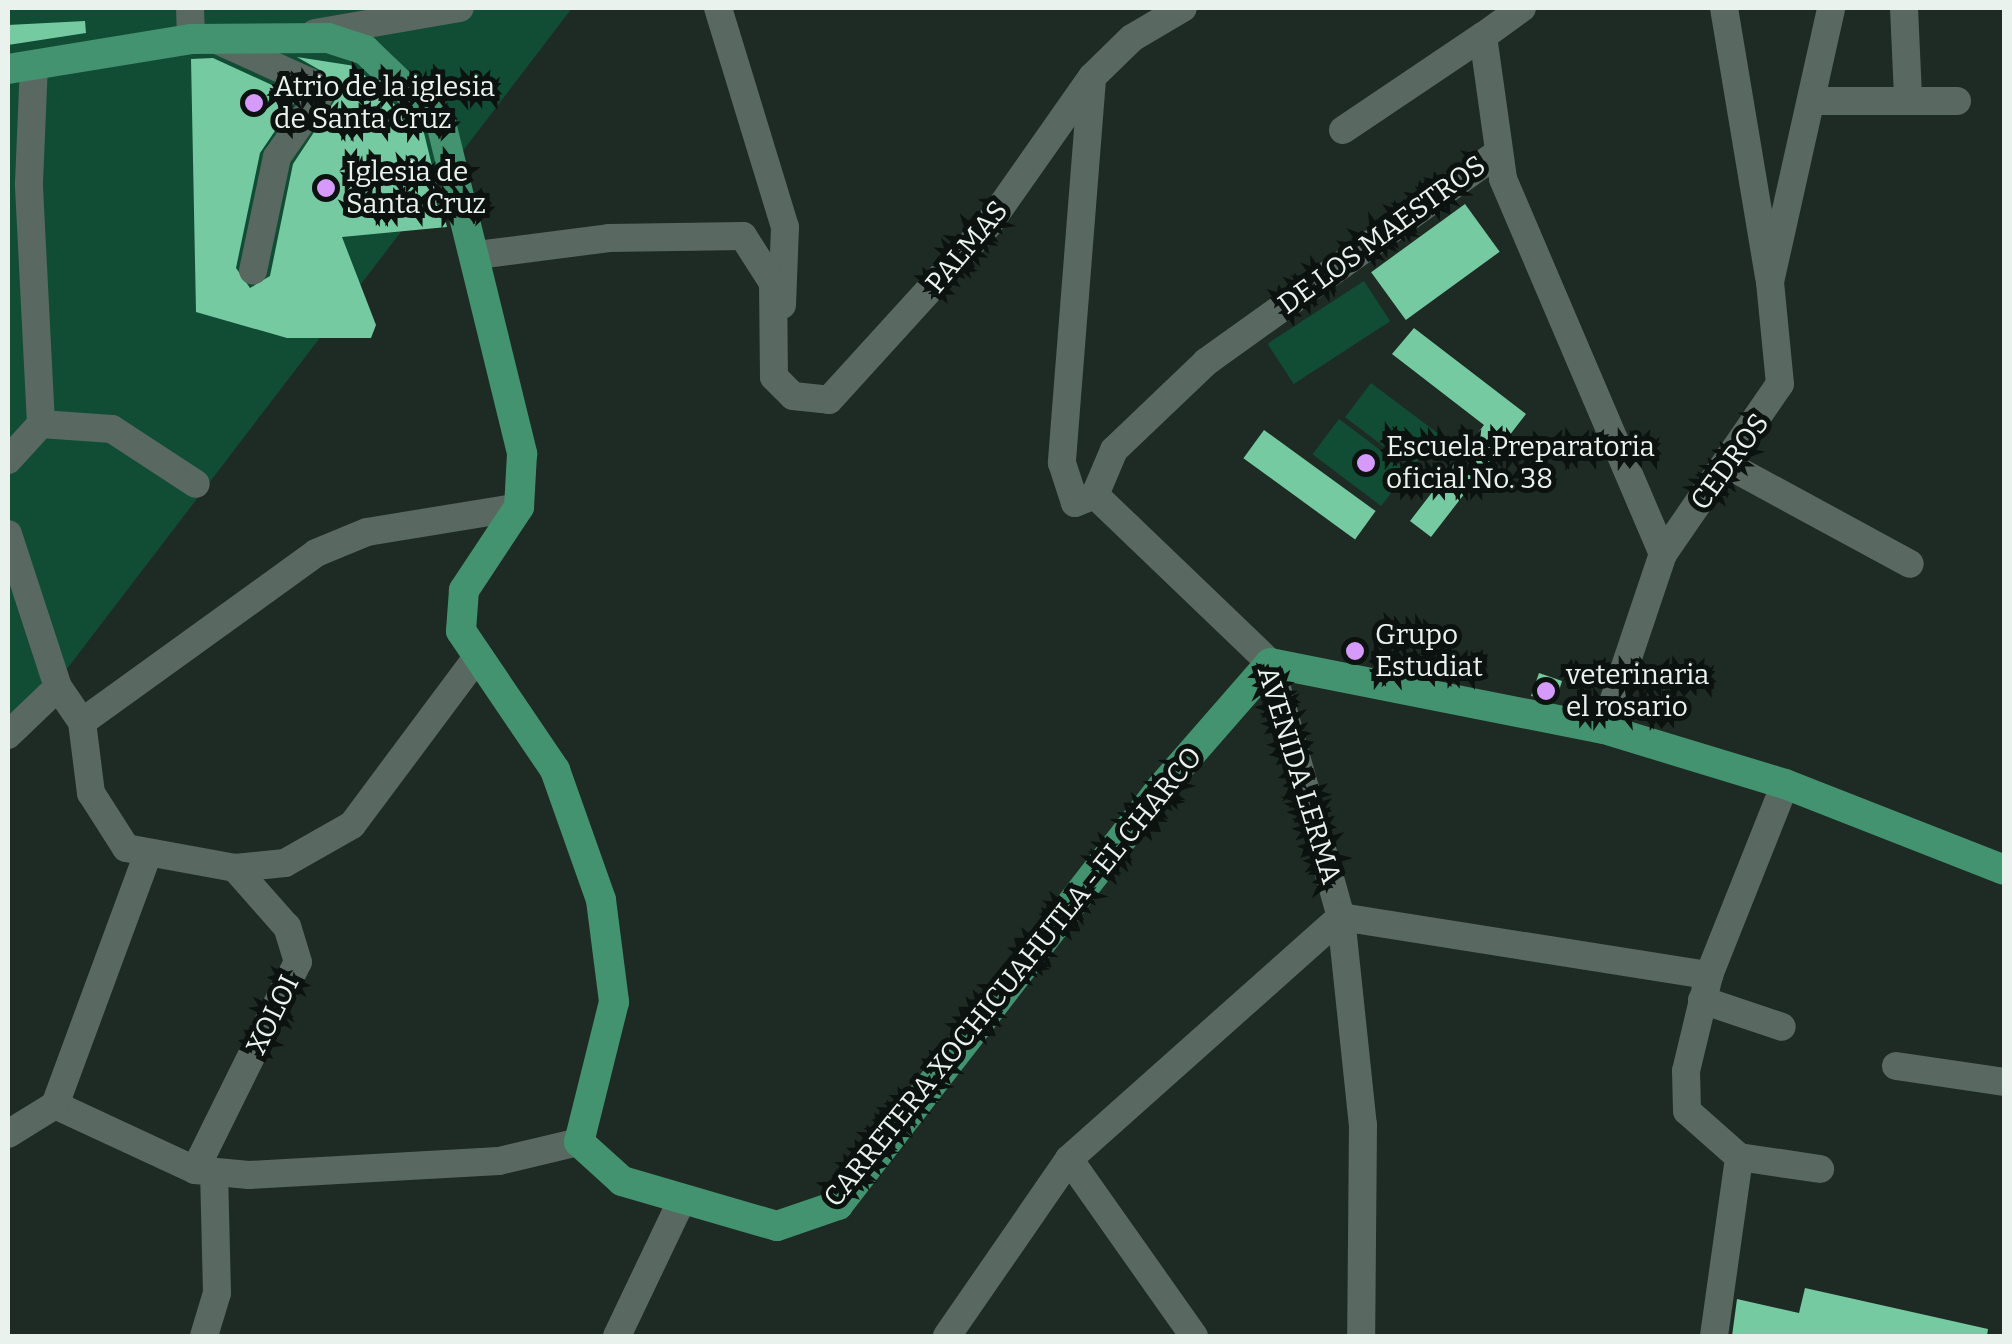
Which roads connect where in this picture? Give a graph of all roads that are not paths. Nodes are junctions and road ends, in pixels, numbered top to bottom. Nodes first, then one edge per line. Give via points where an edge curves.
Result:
1 (190, 8) edge
2 (460, 8) edge
3 (718, 8) edge
4 (1183, 8) edge
5 (1522, 8) edge
6 (1724, 8) edge
7 (1830, 8) edge
8 (1904, 8) edge
9 (277, 36) junction
10 (1482, 36) junction
11 (202, 39) junction
12 (21, 67) edge
13 (1092, 78) junction
14 (1908, 97) junction
15 (1816, 101) junction
16 (1956, 101) dead end
17 (1343, 130) dead end
18 (1496, 154) junction
19 (19, 233) edge
20 (477, 255) junction
21 (253, 271) dead end
22 (1770, 282) junction
23 (778, 322) junction
24 (41, 424) junction
25 (8, 460) edge
26 (1726, 464) junction
27 (196, 484) dead end
28 (1094, 495) junction
29 (519, 506) junction
30 (8, 534) edge
31 (1664, 554) junction
32 (1910, 564) dead end
33 (474, 660) junction
34 (1270, 663) junction
35 (58, 688) junction
36 (82, 722) junction
37 (1604, 728) junction
38 (8, 734) edge
39 (1785, 784) junction
40 (147, 856) junction
41 (235, 868) junction
42 (2004, 870) edge
43 (1341, 917) junction
44 (1706, 988) junction
45 (1782, 1027) dead end
46 (1896, 1066) dead end
47 (2004, 1082) edge
48 (55, 1105) junction
49 (8, 1134) edge
50 (579, 1142) junction
51 (1739, 1157) junction
52 (1069, 1159) junction
53 (1820, 1169) dead end
54 (204, 1171) junction
55 (680, 1204) junction
56 (204, 1336) edge
57 (617, 1336) edge
58 (947, 1336) edge
59 (1194, 1336) edge
60 (1361, 1336) edge
61 (1714, 1336) edge

1 - 11 street
2 - 9 street
3 - 23 street, PALMAS via 785,227
4 - 13 street, PALMAS via 1132,38
5 - 10 street
6 - 22 street
7 - 15 street, CEDROS
8 - 14 street
9 - 11 main road
9 - 20 main road via 365,50 412,90 454,153
10 - 17 street
10 - 18 street
11 - 12 main road
11 - 21 street via 286,68 318,98 278,157
12 - 19 street
13 - 23 street, PALMAS via 988,225 829,400 780,386
13 - 28 street, AVENIDA LERMA via 1062,462 1075,503
14 - 15 street
14 - 16 street
15 - 22 street, CEDROS
18 - 28 street, DE LOS MAESTROS via 1206,362 1114,450
18 - 31 street, DE LOS MAESTROS
19 - 24 street
20 - 23 street, PALMAS via 609,238 743,236 767,263
20 - 29 main road via 522,454
22 - 26 street, CEDROS via 1780,384
24 - 25 street
24 - 27 street via 112,429
26 - 31 street, CEDROS
26 - 32 street
28 - 34 street, AVENIDA LERMA
29 - 33 main road via 464,590 462,631
29 - 36 street via 366,532 316,552
30 - 35 street
31 - 37 street, CEDROS
33 - 41 street via 352,825 285,863
33 - 50 main road via 518,707 555,770 600,900 614,1002
34 - 37 main road
34 - 43 street, AVENIDA LERMA
34 - 55 main road, CARRETERA XOCHICUAHUTLA - EL CHARCO via 1162,787 838,1206 796,1226
35 - 36 street
35 - 38 street
36 - 40 street via 101,816 126,848
37 - 39 main road
39 - 42 main road
39 - 44 street
40 - 41 street
40 - 48 street
41 - 54 street, XOLOI via 287,927 298,962
43 - 44 street
43 - 52 street
43 - 60 street, AVENIDA LERMA via 1363,1125
44 - 45 street
44 - 51 street via 1684,1097 1699,1124
46 - 47 street
48 - 49 street
48 - 54 street
50 - 54 street via 499,1160
50 - 55 main road, CARRETERA XOCHICUAHUTLA - EL CHARCO via 608,1174
51 - 53 street
51 - 61 street
52 - 58 street
52 - 59 street
54 - 56 street via 217,1293
55 - 57 street

